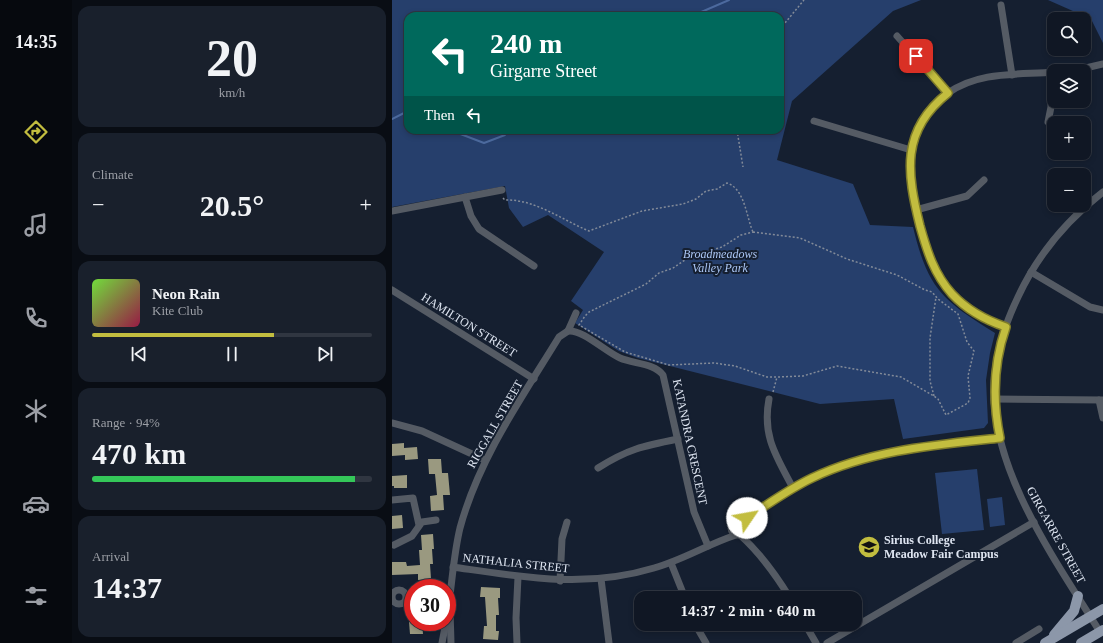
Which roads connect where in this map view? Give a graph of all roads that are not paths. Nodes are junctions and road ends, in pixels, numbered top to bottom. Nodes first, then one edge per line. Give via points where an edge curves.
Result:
1 (1001, 5) dead end
2 (897, 36) dead end
3 (1103, 64) edge
4 (1091, 67) edge
5 (1047, 72) edge
6 (1012, 75) junction
7 (948, 93) junction
8 (814, 121) dead end
9 (911, 150) junction
10 (984, 180) dead end
11 (501, 191) road end
12 (1103, 192) edge
13 (465, 197) junction
14 (916, 210) junction
15 (392, 211) edge
16 (534, 266) dead end
17 (1031, 272) junction
18 (393, 293) edge
19 (1103, 310) edge
20 (576, 313) dead end
21 (1006, 327) junction
22 (568, 331) junction
23 (534, 379) junction
24 (769, 399) dead end
25 (994, 399) junction
26 (1101, 400) edge
27 (1103, 418) edge
28 (392, 423) edge
29 (1000, 438) junction
30 (678, 439) junction
31 (485, 460) junction
32 (598, 468) dead end
33 (793, 488) junction
34 (392, 500) edge
35 (760, 510) junction
36 (436, 520) dead end
37 (567, 522) dead end
38 (740, 522) junction
39 (1034, 522) junction
40 (419, 525) junction
41 (731, 527) junction
42 (741, 532) junction
43 (715, 542) junction
44 (394, 545) dead end
45 (708, 546) junction
46 (671, 563) junction
47 (453, 567) junction
48 (518, 577) junction
49 (452, 579) edge
50 (602, 579) junction
51 (560, 581) junction
52 (682, 591) edge
53 (786, 591) edge
54 (1078, 596) junction
55 (1103, 609) edge
56 (1090, 617) junction
57 (1039, 629) dead end
58 (444, 631) edge
59 (450, 631) edge
60 (699, 631) edge
61 (809, 631) edge
62 (1101, 631) edge
63 (1046, 642) edge
64 (442, 643) edge
65 (451, 643) edge
66 (517, 643) edge
67 (609, 643) edge
68 (706, 643) edge
69 (816, 643) edge
70 (827, 643) edge
71 (1016, 643) edge
72 (1081, 643) edge

1 - 6 street
2 - 7 street
3 - 4 street
5 - 6 street
6 - 7 street via 982,78
7 - 9 street via 934,105 924,120
8 - 9 street
9 - 14 street via 910,177
10 - 14 street via 967,196
11 - 13 street
12 - 17 street, GIRGARRE STREET via 1065,226
13 - 15 street
13 - 16 street via 471,216 479,229
14 - 21 street via 928,256 946,287 968,308
17 - 19 street via 1090,306
17 - 21 street, GIRGARRE STREET
18 - 23 street, HAMILTON STREET
20 - 22 street, RIGGALL STREET
21 - 25 street, GIRGARRE STREET via 996,365
22 - 23 street, RIGGALL STREET via 560,337
22 - 30 street, KATANDRA CRESCENT via 580,334 619,358 657,369 662,373
23 - 31 street, RIGGALL STREET
24 - 33 street via 766,416 770,444
25 - 26 street
25 - 29 street, GIRGARRE STREET
26 - 27 street
28 - 31 street via 422,431
29 - 33 street via 870,456
29 - 39 street, GIRGARRE STREET via 1013,479
30 - 32 street via 635,448
30 - 45 street, KATANDRA CRESCENT via 694,512
31 - 47 street, RIGGALL STREET via 466,510
33 - 35 street
34 - 40 street via 413,498
35 - 38 street
35 - 42 street
36 - 40 street
37 - 51 street via 562,539
38 - 41 street via 733,523
38 - 42 street via 743,524
39 - 54 street, GIRGARRE STREET
39 - 70 street
40 - 44 street via 412,536
41 - 42 street via 732,532
41 - 43 street, NATHALIA STREET
42 - 43 street, NATHALIA STREET
42 - 53 street
43 - 45 street, NATHALIA STREET
45 - 46 street, NATHALIA STREET
46 - 50 street, NATHALIA STREET via 633,574
46 - 52 street
47 - 48 street, NATHALIA STREET
47 - 49 street, RIGGALL STREET
48 - 51 street, NATHALIA STREET
48 - 66 street
50 - 51 street, NATHALIA STREET
50 - 67 street
54 - 56 street, GIRGARRE STREET
54 - 63 main road via 1074,611
55 - 56 main road
56 - 62 street, GIRGARRE STREET
56 - 63 main road
57 - 71 street
58 - 64 street
59 - 65 street, RIGGALL STREET
60 - 68 street
61 - 69 street
62 - 72 main road

